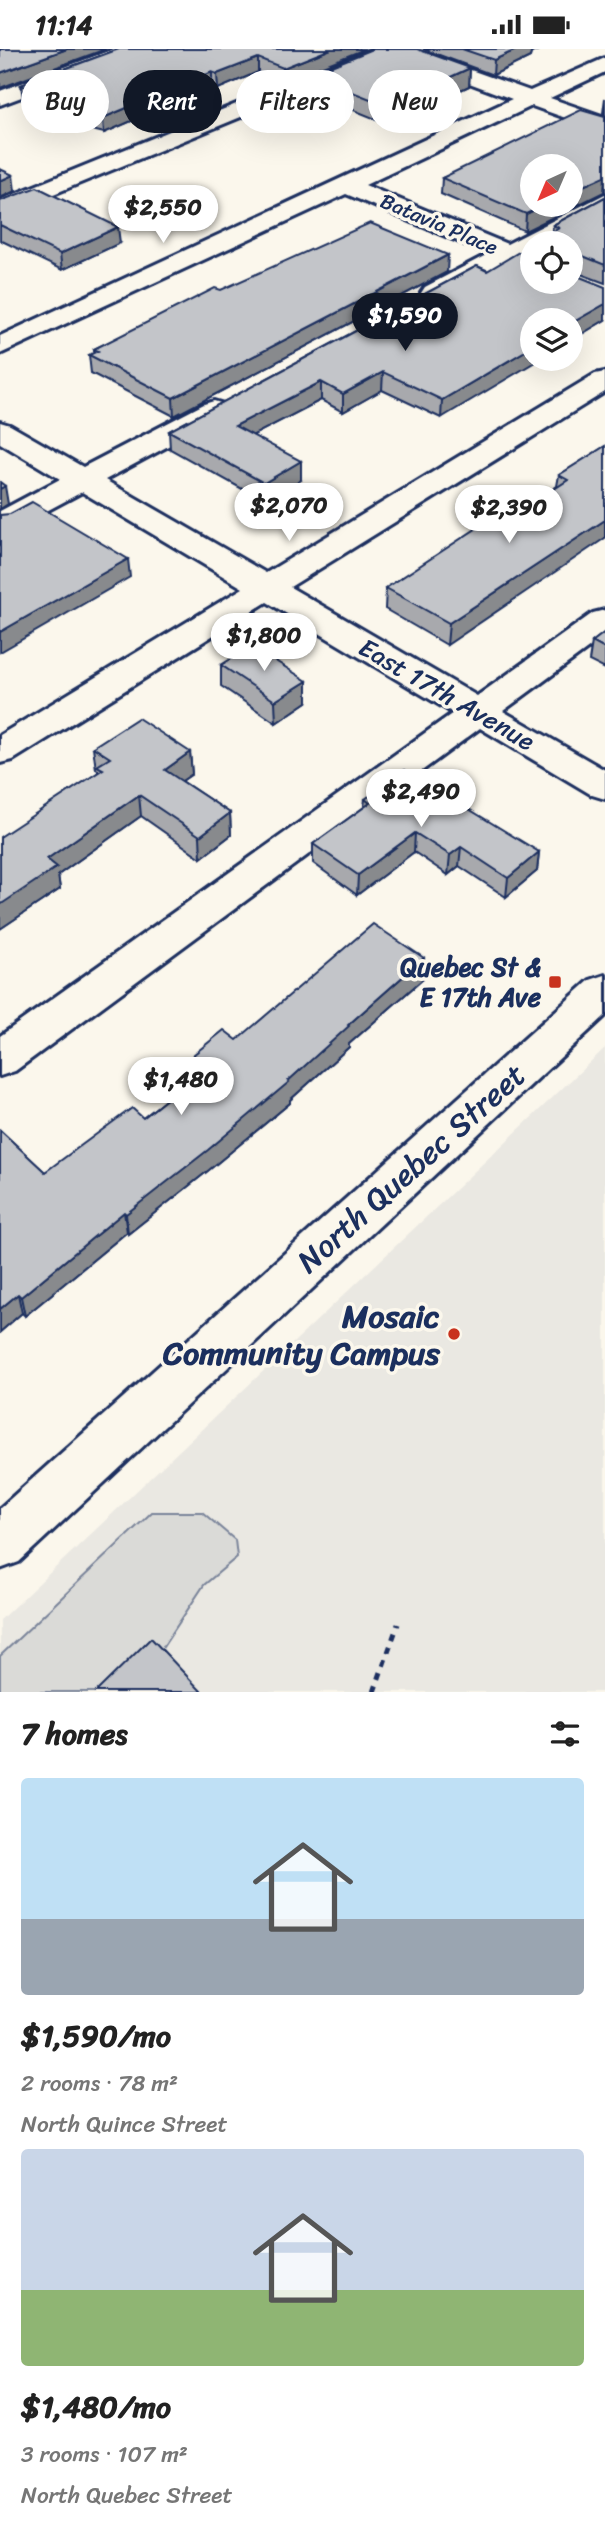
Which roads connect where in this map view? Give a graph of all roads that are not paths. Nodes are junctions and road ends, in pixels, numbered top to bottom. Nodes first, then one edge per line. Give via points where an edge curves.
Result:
1 (132, 49) edge
2 (390, 49) edge
3 (395, 49) edge
4 (605, 64) edge
5 (531, 98) junction
6 (0, 99) edge
7 (605, 125) edge
8 (346, 185) junction
9 (605, 201) edge
10 (0, 209) edge
11 (562, 231) edge
12 (520, 259) edge
13 (520, 259) edge
14 (411, 305) edge
15 (0, 346) edge
16 (605, 380) edge
17 (241, 396) edge
18 (0, 431) edge
19 (82, 479) junction
20 (0, 523) edge
21 (266, 588) junction
22 (605, 619) edge
23 (478, 712) junction
24 (0, 751) edge
25 (605, 786) edge
26 (605, 991) edge
27 (0, 1059) edge
28 (0, 1543) edge

1 - 6 street
2 - 10 street
3 - 5 street
4 - 5 street
5 - 7 street
5 - 8 street
8 - 12 street, Batavia Place
8 - 15 street
9 - 11 street
13 - 14 street
16 - 21 street
17 - 19 street
18 - 19 street, East 17th Avenue
19 - 20 street
19 - 21 street, East 17th Avenue
21 - 23 street, East 17th Avenue
21 - 24 street
22 - 23 street
23 - 25 street, East 17th Avenue
23 - 27 street
26 - 28 street, North Quebec Street

